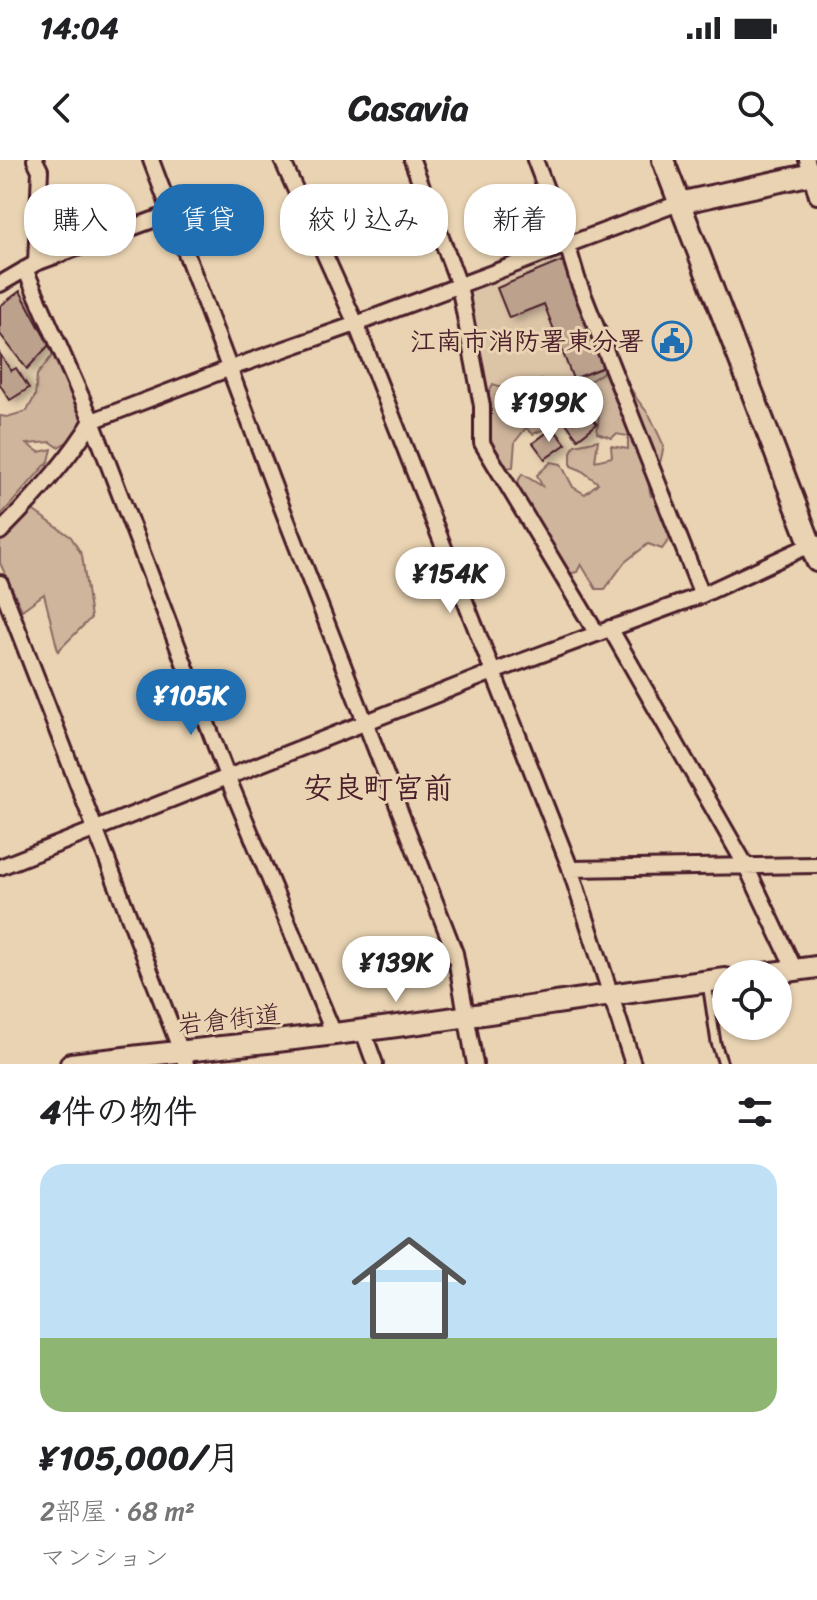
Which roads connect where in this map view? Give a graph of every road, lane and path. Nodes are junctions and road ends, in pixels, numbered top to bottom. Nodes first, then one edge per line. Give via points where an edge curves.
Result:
1 (35, 160) edge
2 (151, 160) edge
3 (282, 160) edge
4 (412, 160) edge
5 (535, 160) edge
6 (663, 160) edge
7 (812, 169) edge
8 (161, 184) edge
9 (544, 184) edge
10 (817, 196) edge
11 (679, 203) junction
12 (152, 221) edge
13 (576, 241) edge
14 (187, 256) edge
15 (535, 256) edge
16 (571, 256) edge
17 (31, 266) junction
18 (0, 284) edge
19 (459, 285) junction
20 (356, 324) junction
21 (228, 369) junction
22 (92, 421) junction
23 (1, 529) edge
24 (815, 550) edge
25 (0, 583) edge
26 (702, 595) junction
27 (604, 631) junction
28 (493, 672) junction
29 (364, 723) junction
30 (227, 776) junction
31 (95, 830) junction
32 (817, 865) edge
33 (746, 866) junction
34 (0, 867) edge
35 (571, 869) junction
36 (817, 967) edge
37 (792, 970) edge
38 (795, 970) junction
39 (712, 980) edge
40 (609, 993) junction
41 (466, 1017) junction
42 (363, 1031) junction
43 (334, 1034) junction
44 (716, 1040) edge
45 (183, 1058) edge
46 (71, 1064) edge
47 (375, 1064) edge
48 (475, 1064) edge
49 (633, 1064) edge
50 (723, 1064) edge

1 - 17 street via 40,170
2 - 8 street
3 - 20 street
4 - 19 street
5 - 9 street
6 - 11 street
7 - 10 street
7 - 11 street
11 - 13 street
11 - 24 street
12 - 17 street
14 - 21 street
15 - 19 street
16 - 26 street
17 - 18 street
17 - 22 street
19 - 20 street
19 - 27 street via 482,406 482,443
20 - 21 street
20 - 28 street
21 - 22 street
21 - 29 street
22 - 23 street via 53,475
22 - 30 street
24 - 26 street
25 - 31 street
26 - 27 street
27 - 28 street
27 - 33 street
28 - 29 street
28 - 35 street
29 - 30 street
29 - 41 street via 455,953
30 - 31 street
30 - 43 street
31 - 34 street
31 - 45 street
32 - 33 street
33 - 35 street
33 - 38 street
35 - 40 street
36 - 38 street
37 - 38 street
39 - 40 street, 岩倉街道
40 - 41 street, 岩倉街道
40 - 49 street
41 - 42 street, 岩倉街道
41 - 48 street
42 - 43 street, 岩倉街道
42 - 47 street
43 - 45 street, 岩倉街道
44 - 50 lane
45 - 46 street, 岩倉街道

